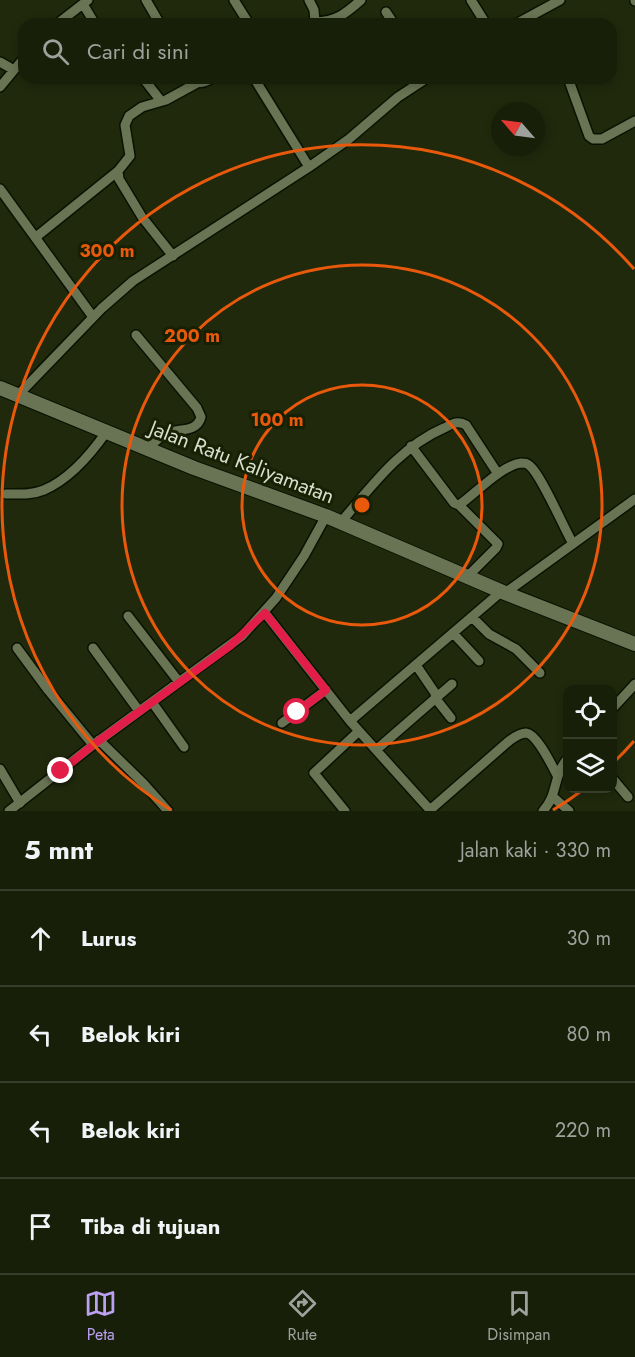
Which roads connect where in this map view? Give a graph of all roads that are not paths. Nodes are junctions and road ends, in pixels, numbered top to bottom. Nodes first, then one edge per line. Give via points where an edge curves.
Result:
1 (146, 0) edge
2 (234, 0) edge
3 (309, 0) edge
4 (361, 0) edge
5 (471, 0) edge
6 (560, 0) edge
7 (85, 2) edge
8 (386, 12) dead end
9 (65, 18) edge
10 (93, 18) edge
11 (156, 18) edge
12 (245, 18) edge
13 (313, 18) edge
14 (336, 18) edge
15 (390, 18) edge
16 (482, 18) edge
17 (529, 18) edge
18 (0, 62) edge
19 (18, 65) edge
20 (14, 70) junction
21 (148, 84) edge
22 (189, 84) edge
23 (258, 84) edge
24 (418, 84) edge
25 (570, 84) edge
26 (0, 87) edge
27 (161, 101) junction
28 (635, 121) edge
29 (309, 167) junction
30 (118, 171) junction
31 (0, 189) edge
32 (36, 237) junction
33 (173, 256) junction
34 (93, 317) junction
35 (136, 335) dead end
36 (0, 388) edge
37 (18, 395) junction
38 (107, 432) junction
39 (411, 446) junction
40 (147, 449) junction
41 (498, 474) junction
42 (6, 494) dead end
43 (635, 499) edge
44 (459, 505) junction
45 (326, 516) junction
46 (341, 522) junction
47 (573, 544) junction
48 (468, 576) junction
49 (503, 592) junction
50 (265, 613) junction
51 (128, 616) dead end
52 (472, 617) junction
53 (453, 633) junction
54 (635, 644) edge
55 (17, 648) dead end
56 (93, 648) dead end
57 (479, 661) dead end
58 (416, 665) junction
59 (540, 674) dead end
60 (179, 682) junction
61 (452, 684) dead end
62 (634, 686) edge
63 (326, 690) junction
64 (436, 699) junction
65 (152, 702) junction
66 (617, 704) edge
67 (139, 711) junction
68 (451, 718) dead end
69 (350, 721) junction
70 (282, 723) dead end
71 (359, 731) junction
72 (96, 743) junction
73 (184, 747) dead end
74 (375, 750) junction
75 (563, 765) edge
76 (0, 769) edge
77 (557, 775) junction
78 (617, 784) edge
79 (553, 797) junction
80 (628, 797) dead end
81 (20, 803) junction
82 (430, 810) edge
83 (9, 811) edge
84 (168, 811) edge
85 (345, 811) edge
86 (543, 811) edge
87 (569, 811) edge

1 - 11 street
2 - 12 street
3 - 13 street
4 - 14 street
5 - 16 street
6 - 17 street
7 - 9 street
7 - 10 street
8 - 15 street
18 - 20 street
19 - 20 street
20 - 26 street
21 - 27 street
22 - 27 street
23 - 29 street
24 - 29 street
25 - 28 street via 593,140
27 - 30 street via 129,116 125,125 130,156
29 - 33 street
30 - 32 street
30 - 33 street via 134,205
31 - 32 street
32 - 34 street
33 - 34 street via 133,281
34 - 37 street
35 - 40 street via 201,417 195,426 166,434
36 - 37 main road, Jalan Ratu Kaliyamatan
37 - 38 main road, Jalan Ratu Kaliyamatan
38 - 40 main road, Jalan Ratu Kaliyamatan
38 - 42 street via 95,449 55,484 43,491
39 - 41 street via 436,431 463,422
39 - 44 street
39 - 46 street
40 - 45 main road, Jalan Ratu Kaliyamatan
41 - 44 street
41 - 47 street via 523,462 532,467
43 - 47 street
44 - 48 street via 498,544
45 - 46 main road, Jalan Ratu Kaliyamatan
45 - 50 street
46 - 48 main road, Jalan Ratu Kaliyamatan
47 - 49 street
48 - 49 main road, Jalan Ratu Kaliyamatan
49 - 52 street
49 - 54 main road, Jalan Ratu Kaliyamatan
50 - 60 street via 236,641
50 - 63 street
51 - 60 street
52 - 53 street
52 - 59 street via 492,636 516,649
53 - 57 street
53 - 58 street
55 - 72 street via 48,690
56 - 67 street
58 - 64 street
58 - 69 street
60 - 65 street
61 - 64 street
62 - 66 street
63 - 69 street
63 - 70 street
64 - 68 street
64 - 74 street
65 - 67 street
65 - 73 street
67 - 72 street
69 - 71 street
71 - 74 street
71 - 85 street via 314,773
72 - 81 street
72 - 84 street via 143,783
74 - 82 street
75 - 77 street
76 - 81 street
77 - 79 street
77 - 82 street via 537,741 524,733 509,741
78 - 80 street
79 - 86 street
79 - 87 street
81 - 83 street

